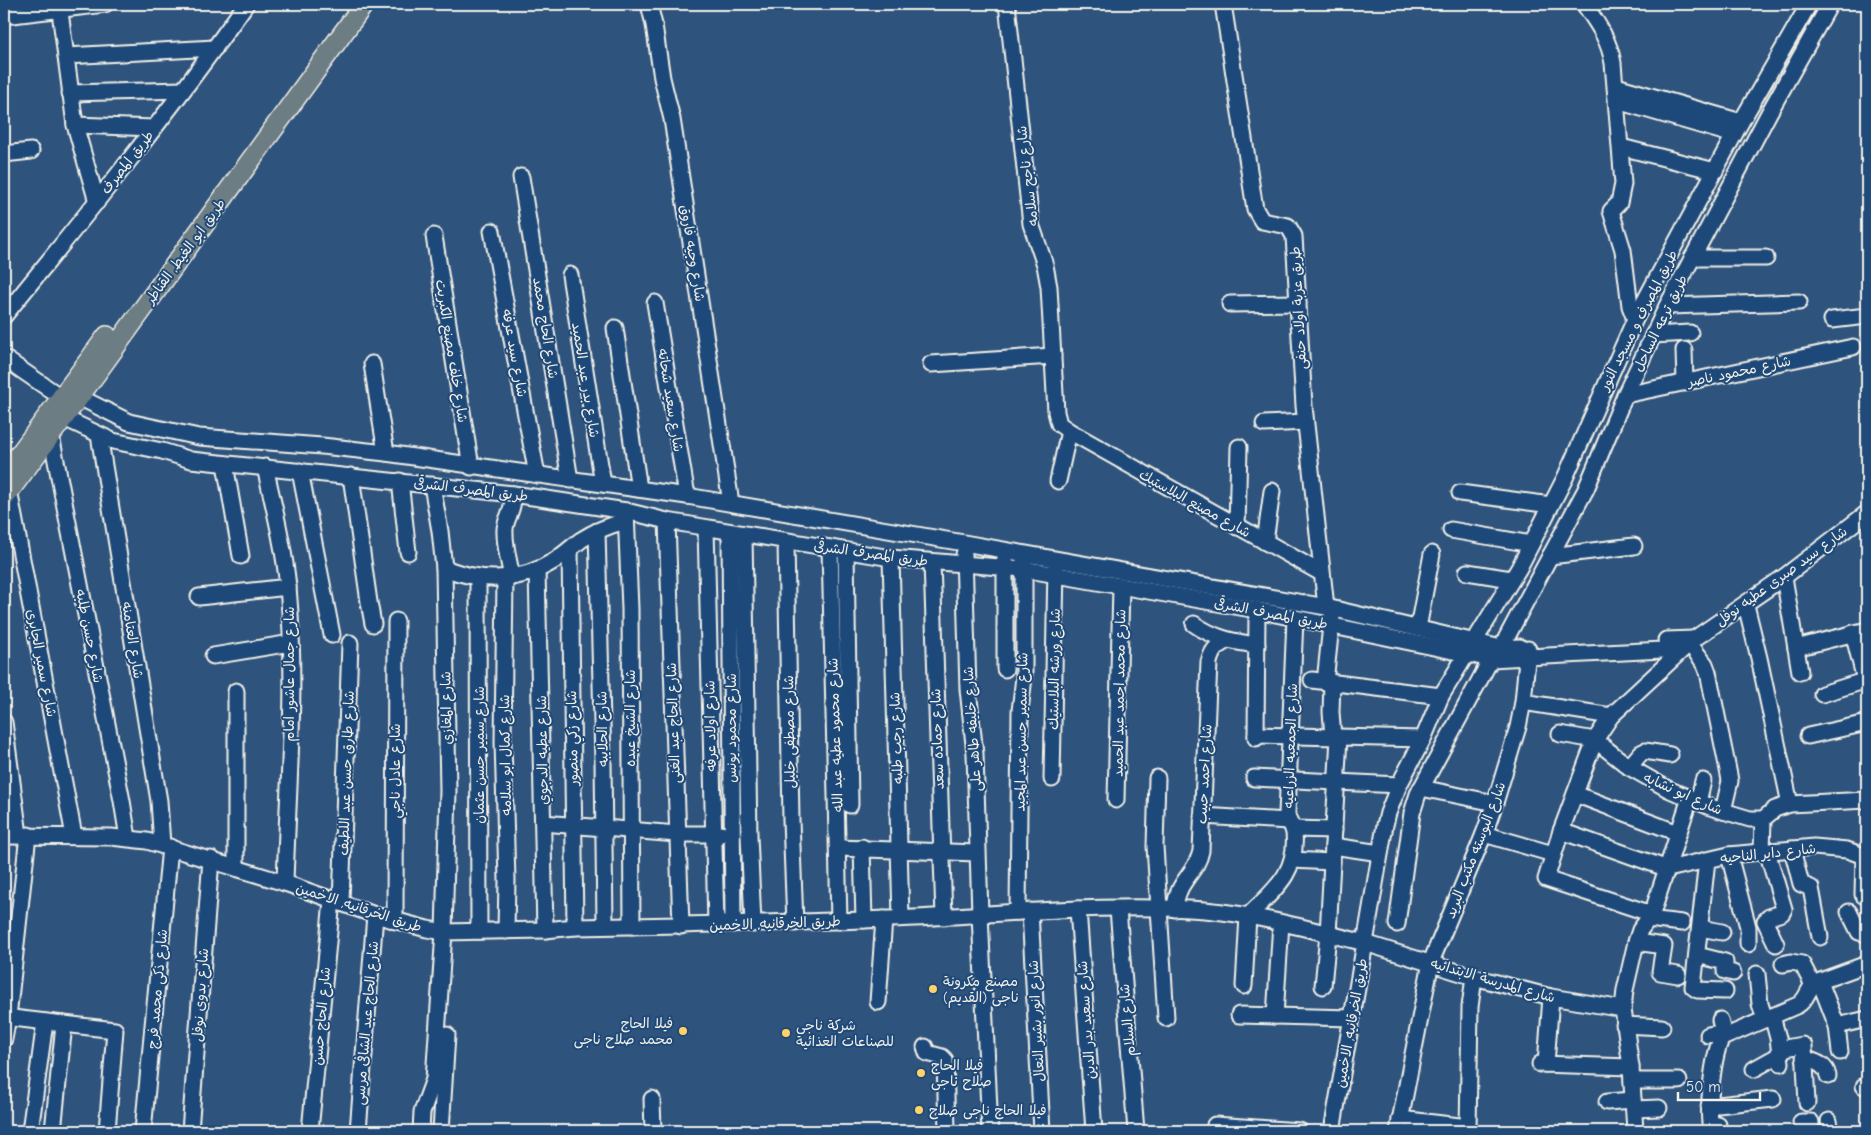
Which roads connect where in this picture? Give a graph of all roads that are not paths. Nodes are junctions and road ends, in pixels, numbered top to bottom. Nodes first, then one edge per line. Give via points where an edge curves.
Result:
1 (105, 4) edge
2 (246, 4) edge
3 (349, 4) edge
4 (364, 4) edge
5 (649, 4) edge
6 (1007, 4) edge
7 (1224, 4) edge
8 (1584, 4) edge
9 (1809, 4) edge
10 (1830, 4) edge
11 (59, 6) edge
12 (4, 16) edge
13 (215, 48) junction
14 (66, 56) junction
15 (183, 90) junction
16 (70, 93) junction
17 (1616, 94) junction
18 (74, 125) junction
19 (154, 128) junction
20 (1738, 128) junction
21 (1621, 147) junction
22 (31, 151) dead end
23 (4, 154) edge
24 (1716, 171) junction
25 (521, 177) dead end
26 (97, 202) junction
27 (492, 231) dead end
28 (434, 236) dead end
29 (1692, 258) junction
30 (1766, 258) dead end
31 (570, 275) dead end
32 (1799, 302) dead end
33 (655, 303) dead end
34 (1298, 303) junction
35 (1230, 304) dead end
36 (1667, 306) junction
37 (4, 316) edge
38 (1867, 316) edge
39 (1635, 319) junction
40 (1832, 320) dead end
41 (615, 328) dead end
42 (1690, 333) dead end
43 (1653, 335) junction
44 (1853, 347) dead end
45 (1684, 350) dead end
46 (1052, 356) junction
47 (4, 358) edge
48 (372, 364) dead end
49 (931, 364) dead end
50 (1685, 383) junction
51 (1625, 395) junction
52 (71, 398) junction
53 (64, 418) junction
54 (1306, 422) junction
55 (1264, 424) dead end
56 (1069, 431) junction
57 (51, 434) junction
58 (100, 434) junction
59 (1240, 447) dead end
60 (386, 453) junction
61 (225, 464) junction
62 (471, 467) junction
63 (265, 468) junction
64 (300, 471) junction
65 (537, 475) junction
66 (351, 476) junction
67 (570, 480) junction
68 (400, 481) junction
69 (1058, 481) dead end
70 (603, 484) junction
71 (432, 485) junction
72 (6, 488) edge
73 (639, 489) junction
74 (1272, 491) dead end
75 (1460, 493) dead end
76 (513, 494) junction
77 (687, 496) junction
78 (731, 503) junction
79 (1551, 505) junction
80 (1867, 513) edge
81 (626, 516) junction
82 (667, 521) junction
83 (857, 525) junction
84 (1237, 527) junction
85 (706, 528) junction
86 (1451, 530) dead end
87 (597, 531) junction
88 (737, 533) junction
89 (786, 541) junction
90 (1265, 542) junction
91 (964, 543) junction
92 (1531, 544) junction
93 (1634, 546) dead end
94 (830, 548) junction
95 (570, 549) junction
96 (1005, 550) junction
97 (408, 552) dead end
98 (849, 552) junction
99 (1432, 554) dead end
100 (241, 556) dead end
101 (1550, 556) junction
102 (891, 558) junction
103 (1056, 559) junction
104 (1024, 561) junction
105 (932, 562) junction
106 (965, 564) junction
107 (1005, 567) junction
108 (444, 568) junction
109 (537, 570) junction
110 (1467, 572) dead end
111 (1321, 573) junction
112 (1056, 575) junction
113 (1784, 577) junction
114 (478, 578) junction
115 (508, 578) junction
116 (1511, 580) junction
117 (1121, 586) junction
118 (288, 587) junction
119 (199, 597) dead end
120 (1746, 605) junction
121 (1329, 608) junction
122 (1257, 610) junction
123 (1295, 618) junction
124 (396, 621) dead end
125 (374, 624) dead end
126 (1194, 624) dead end
127 (1331, 625) junction
128 (1418, 628) junction
129 (1860, 632) edge
130 (332, 635) dead end
131 (1226, 641) junction
132 (291, 643) junction
133 (350, 643) dead end
134 (1688, 644) junction
135 (1257, 645) junction
136 (1471, 647) junction
137 (1796, 648) junction
138 (1528, 652) junction
139 (1496, 653) junction
140 (213, 656) dead end
141 (1005, 669) dead end
142 (1800, 672) dead end
143 (1866, 680) edge
144 (1323, 682) junction
145 (236, 690) dead end
146 (1822, 694) dead end
147 (1441, 696) junction
148 (1523, 702) junction
149 (1611, 716) junction
150 (4, 722) edge
151 (1867, 723) edge
152 (1560, 734) dead end
153 (1290, 736) junction
154 (1808, 736) dead end
155 (1336, 737) junction
156 (1423, 739) junction
157 (1595, 740) junction
158 (1670, 755) dead end
159 (1629, 767) junction
160 (1156, 778) dead end
161 (1254, 778) dead end
162 (1052, 779) dead end
163 (1288, 780) junction
164 (1703, 781) dead end
165 (1337, 782) junction
166 (1399, 785) junction
167 (1421, 788) junction
168 (1575, 794) junction
169 (1116, 800) dead end
170 (1694, 800) junction
171 (1867, 800) edge
172 (1495, 803) junction
173 (1790, 804) junction
174 (850, 805) dead end
175 (1722, 811) junction
176 (1202, 816) junction
177 (1762, 819) junction
178 (544, 823) junction
179 (573, 824) junction
180 (1290, 825) junction
181 (604, 828) junction
182 (1334, 830) junction
183 (631, 831) junction
184 (1561, 831) junction
185 (1678, 833) junction
186 (677, 834) junction
187 (712, 834) junction
188 (1484, 834) junction
189 (24, 835) junction
190 (732, 835) junction
191 (749, 835) junction
192 (4, 836) edge
193 (74, 836) junction
194 (128, 838) junction
195 (166, 846) junction
196 (1333, 846) junction
197 (862, 847) junction
198 (838, 848) junction
199 (900, 849) junction
200 (1792, 849) junction
201 (941, 851) junction
202 (1764, 852) junction
203 (977, 853) junction
204 (1380, 853) junction
205 (1553, 854) junction
206 (1729, 855) junction
207 (1866, 856) edge
208 (211, 860) junction
209 (1292, 860) junction
210 (1707, 860) junction
211 (1332, 862) junction
212 (236, 868) junction
213 (1668, 869) junction
214 (285, 883) junction
215 (1863, 895) dead end
216 (337, 902) junction
217 (1159, 908) junction
218 (1078, 909) junction
219 (1118, 909) junction
220 (1175, 909) junction
221 (1024, 911) junction
222 (1849, 912) dead end
223 (980, 914) junction
224 (375, 915) junction
225 (1248, 916) junction
226 (944, 917) junction
227 (1650, 917) junction
228 (902, 918) junction
229 (884, 919) junction
230 (395, 920) junction
231 (864, 920) junction
232 (839, 921) junction
233 (795, 923) junction
234 (1282, 923) junction
235 (1682, 923) dead end
236 (733, 924) junction
237 (753, 924) junction
238 (1397, 924) dead end
239 (716, 925) junction
240 (606, 926) junction
241 (632, 926) junction
242 (681, 926) junction
243 (575, 927) junction
244 (1700, 928) junction
245 (1768, 929) junction
246 (545, 930) junction
247 (479, 931) junction
248 (506, 931) junction
249 (448, 932) junction
250 (1722, 932) dead end
251 (1328, 934) junction
252 (1867, 934) edge
253 (1820, 938) dead end
254 (1636, 942) junction
255 (1365, 943) junction
256 (1776, 944) dead end
257 (1697, 955) junction
258 (1431, 962) junction
259 (1783, 964) dead end
260 (1867, 966) edge
261 (1733, 973) dead end
262 (1757, 974) dead end
263 (1678, 975) dead end
264 (1474, 977) junction
265 (1817, 983) junction
266 (1244, 986) dead end
267 (1323, 986) dead end
268 (1725, 991) dead end
269 (1551, 997) junction
270 (878, 1002) dead end
271 (1623, 1009) junction
272 (1240, 1015) dead end
273 (1275, 1016) junction
274 (6, 1017) edge
275 (1166, 1018) dead end
276 (1352, 1018) junction
277 (1768, 1018) junction
278 (1867, 1019) edge
279 (1720, 1020) dead end
280 (45, 1022) junction
281 (64, 1024) junction
282 (1624, 1025) junction
283 (1837, 1026) junction
284 (1662, 1027) dead end
285 (1718, 1036) junction
286 (4, 1039) edge
287 (925, 1047) dead end
288 (1840, 1052) dead end
289 (1781, 1055) junction
290 (1804, 1058) junction
291 (1754, 1069) dead end
292 (1632, 1074) junction
293 (1828, 1076) dead end
294 (1679, 1081) dead end
295 (652, 1099) dead end
296 (1773, 1099) dead end
297 (1607, 1102) dead end
298 (1806, 1102) dead end
299 (1633, 1105) junction
300 (1708, 1106) junction
301 (1659, 1108) dead end
302 (1215, 1124) dead end
303 (1399, 1125) edge
304 (1468, 1129) edge
305 (30, 1131) edge
306 (53, 1131) edge
307 (107, 1131) edge
308 (143, 1131) edge
309 (190, 1131) edge
310 (310, 1131) edge
311 (358, 1131) edge
312 (421, 1131) edge
313 (441, 1131) edge
314 (653, 1131) edge
315 (947, 1131) edge
316 (990, 1131) edge
317 (1042, 1131) edge
318 (1094, 1131) edge
319 (1136, 1131) edge
320 (1291, 1131) edge
321 (1332, 1131) edge
322 (1635, 1131) edge
323 (1719, 1131) edge

1 - 11 street
2 - 13 street, طريق المصرف
3 - 52 main road, طريق ابو الغيط, القناطر
4 - 52 main road, طريق ابو الغيط, القناطر
5 - 78 street, شارع وجيه فاروق via 672,119
6 - 46 street, شارع ناجح سلامه via 1031,224 1048,282
7 - 34 street, طريق عزبة اولاد حنفى via 1255,209 1262,221 1282,224 1294,236
8 - 17 street via 1602,29 1611,51
9 - 20 street, طريق المصرف و مسجد النور
10 - 29 street, طريق ترعه الساحل
11 - 12 street
11 - 14 street
13 - 14 street
13 - 15 street, طريق المصرف
14 - 16 street
15 - 16 street
15 - 19 street, طريق المصرف
16 - 18 street
17 - 20 street
17 - 21 street
18 - 19 street
18 - 26 street
19 - 26 street, طريق المصرف
20 - 24 street, طريق المصرف و مسجد النور
21 - 24 street
21 - 39 street via 1622,190 1619,203 1611,211 1623,250 1630,306
22 - 23 street
24 - 39 street, طريق المصرف و مسجد النور
25 - 67 street, شارع الحاج محمد
26 - 37 street, طريق المصرف
27 - 65 street, شارع سيد عرفه
28 - 62 street, شارع خلف مصنع الكبريت
29 - 30 street
29 - 36 street, طريق ترعه الساحل
31 - 70 street, شارع بدر عبد الحميد
32 - 36 street
33 - 77 street, شارع سعيد شحاته
34 - 35 street
34 - 54 street, طريق عزبة اولاد حنفى
36 - 43 street, طريق ترعه الساحل
38 - 40 street
39 - 79 street, طريق المصرف و مسجد النور
41 - 73 street
42 - 43 street
43 - 51 street, طريق ترعه الساحل
44 - 50 street, شارع محمود ناصر
45 - 50 street
46 - 49 street
46 - 56 street, شارع ناجح سلامه via 1057,418 1059,424
47 - 52 street, طريق المصرف الشرقى
48 - 60 street
50 - 51 street, شارع محمود ناصر
51 - 101 street, طريق ترعه الساحل via 1586,489
52 - 53 main road, طريق ابو الغيط, القناطر
52 - 60 street, طريق المصرف الشرقى via 129,422 199,437
52 - 72 main road, طريق ابو الغيط, القناطر
53 - 57 main road, طريق ابو الغيط, القناطر
53 - 58 street, طريق المصرف الشرقى
54 - 55 street
54 - 111 street, طريق عزبة اولاد حنفى
56 - 69 street
56 - 84 street, شارع مصنع البلاستيك
57 - 72 main road, طريق ابو الغيط, القناطر
57 - 194 street, شارع حسن طلبه
58 - 61 street, طريق المصرف الشرقى via 113,441 190,460
58 - 195 street, شارع العتامنه
59 - 84 street
60 - 62 street, طريق المصرف الشرقى
61 - 63 street, طريق المصرف الشرقى
61 - 100 street
62 - 65 street, طريق المصرف الشرقى
63 - 64 street, طريق المصرف الشرقى
63 - 118 street, شارع جمال عاشور امام
64 - 66 street, طريق المصرف الشرقى
64 - 130 street
65 - 67 street, طريق المصرف الشرقى
66 - 68 street, طريق المصرف الشرقى
66 - 125 street
67 - 70 street, طريق المصرف الشرقى
68 - 71 street, طريق المصرف الشرقى
68 - 97 street
70 - 73 street, طريق المصرف الشرقى
71 - 76 street, طريق المصرف الشرقى
71 - 108 street, شارع المغازي
72 - 193 street, شارع سمير الجابرى
73 - 77 street, طريق المصرف الشرقى
74 - 90 street
75 - 79 street
76 - 81 street, طريق المصرف الشرقى
76 - 115 street, شارع كمال ابو سلامه via 512,511 505,531
77 - 78 street, طريق المصرف الشرقى
78 - 83 street, طريق المصرف الشرقى
79 - 92 street, طريق المصرف و مسجد النور
80 - 113 street, شارع سيد صبرى عطيه نوفل
81 - 82 street, طريق المصرف الشرقى
81 - 87 street
81 - 183 street, شارع الشيخ عبده via 630,609
82 - 85 street, طريق المصرف الشرقى
82 - 186 street, شارع الحاج عبد الغنى
83 - 91 street, طريق المصرف الشرقى
83 - 98 street
84 - 90 street, شارع مصنع البلاستيك
85 - 88 street, طريق المصرف الشرقى
85 - 187 street, شارع اولاد عرفه
86 - 92 street
87 - 95 street
87 - 181 street, شارع الحلايبه
88 - 89 street, طريق المصرف الشرقى
88 - 190 street, شارع محمود يونس
88 - 191 street
89 - 94 street, طريق المصرف الشرقى
89 - 233 street, شارع مصطفى خليل
90 - 111 street, شارع مصنع البلاستيك
91 - 96 street, طريق المصرف الشرقى
91 - 106 street, شارع خليفه طاهر على
92 - 116 street, طريق المصرف و مسجد النور
93 - 101 street
94 - 98 street, طريق المصرف الشرقى
94 - 198 street, شارع محمود عطيه عبد الله
95 - 109 street
95 - 179 street, شارع زكي منصور
96 - 104 street, طريق المصرف الشرقى
96 - 107 street
98 - 102 street, طريق المصرف الشرقى
98 - 174 street
99 - 128 street
101 - 139 street, طريق ترعه الساحل
102 - 105 street, طريق المصرف الشرقى
102 - 199 street, شارع رجب طلبه
103 - 104 street, طريق المصرف الشرقى
103 - 112 street, شارع ورشه البلاستيك
103 - 121 street, طريق المصرف الشرقى
104 - 107 street, طريق المصرف الشرقى
104 - 112 street, طريق المصرف الشرقى
104 - 221 street, شارع سمير حسن عبد المجيد via 1024,672 1020,711
105 - 106 street, طريق المصرف الشرقى
105 - 201 street, شارع حماده سعد
106 - 107 street, طريق المصرف الشرقى
106 - 203 street, شارع خليفه طاهر على
107 - 141 street
108 - 114 street
108 - 249 street, شارع المغازي
109 - 115 street
109 - 178 street, شارع عطيه الدجوي
110 - 116 street
111 - 121 street, طريق عزبة اولاد حنفى
112 - 117 street, طريق المصرف الشرقى
112 - 162 street, شارع ورشه البلاستيك
113 - 120 street, شارع سيد صبرى عطيه نوفل
113 - 137 street
114 - 115 street
114 - 247 street, شارع سمير حسن عثمان
115 - 248 street, شارع كمال ابو سلامه via 504,742
116 - 136 street, طريق المصرف و مسجد النور
117 - 122 street, طريق المصرف الشرقى
117 - 169 street, شارع محمد احمد عبد الحميد
118 - 119 street
118 - 132 street, شارع جمال عاشور امام
120 - 134 street, شارع سيد صبرى عطيه نوفل
120 - 173 street
121 - 127 street, طريق عزبة اولاد حنفى
121 - 128 street, طريق المصرف الشرقى
122 - 123 street, طريق المصرف الشرقى
122 - 135 street
123 - 127 street, طريق المصرف الشرقى
123 - 153 street, شارع الجمعيه الزراعيه
124 - 230 street, شارع عادل ناجي
126 - 131 street
127 - 136 street, طريق المصرف الشرقى
127 - 144 street, طريق عزبة اولاد حنفى
128 - 136 street, طريق المصرف الشرقى
129 - 137 street
129 - 143 street
131 - 135 street
131 - 176 street, شارع احمد حبيب via 1218,645 1209,662
132 - 140 street
132 - 214 street, شارع جمال عاشور امام
133 - 216 street, شارع طارق حسن عبد اللطيف via 347,778
134 - 138 street, طريق المصرف الشرقى
134 - 149 street, شارع سيد صبرى عطيه نوفل
134 - 175 street via 1708,672 1729,775
135 - 153 street via 1256,736
136 - 139 street, طريق المصرف الشرقى
136 - 147 street, طريق المصرف و مسجد النور
137 - 142 street
138 - 139 street, طريق المصرف الشرقى
138 - 148 street, شارع البوسته مكتب البريد
139 - 167 street, طريق ترعه الساحل
143 - 146 street
144 - 147 street
144 - 155 street, طريق عزبة اولاد حنفى
145 - 212 street
147 - 156 street, طريق المصرف و مسجد النور
148 - 149 street
148 - 172 street, شارع البوسته مكتب البريد
149 - 157 street, شارع سيد صبرى عطيه نوفل
150 - 189 street
151 - 154 street
152 - 157 street
153 - 155 street
153 - 163 street, شارع الجمعيه الزراعيه
155 - 156 street
155 - 165 street, طريق عزبة اولاد حنفى
156 - 166 street, طريق المصرف و مسجد النور
157 - 159 street, شارع ابو نشابه
157 - 168 street, شارع سيد صبرى عطيه نوفل
158 - 159 street via 1645,751
159 - 170 street, شارع ابو نشابه
160 - 217 street via 1155,846
161 - 163 street
163 - 165 street
163 - 180 street, شارع الجمعيه الزراعيه
164 - 170 street
165 - 166 street
165 - 182 street, طريق عزبة اولاد حنفى
166 - 204 street, طريق المصرف و مسجد النور via 1388,813
167 - 172 street
167 - 238 street, طريق ترعه الساحل via 1412,813
168 - 184 street, شارع سيد صبرى عطيه نوفل
168 - 185 street
170 - 175 street, شارع ابو نشابه
170 - 185 street
171 - 173 street
172 - 188 street, شارع البوسته مكتب البريد
173 - 177 street
175 - 177 street, شارع ابو نشابه
176 - 180 street
176 - 220 street, شارع احمد حبيب via 1199,858 1179,888
177 - 202 street
178 - 179 street
178 - 246 street, شارع عطيه الدجوي
179 - 181 street
179 - 243 street, شارع زكي منصور
180 - 182 street
180 - 209 street, شارع الجمعيه الزراعيه
181 - 183 street
181 - 240 street, شارع الحلايبه
182 - 196 street, طريق عزبة اولاد حنفى
183 - 186 street
183 - 241 street, شارع الشيخ عبده
184 - 205 street, شارع سيد صبرى عطيه نوفل
184 - 213 street
185 - 213 street
186 - 187 street
186 - 242 street, شارع الحاج عبد الغنى
187 - 190 street
187 - 239 street, شارع اولاد عرفه
188 - 205 street
188 - 258 street, شارع البوسته مكتب البريد
189 - 192 street, طريق الخرقانيه, الاخمين
189 - 193 street, طريق الخرقانيه, الاخمين
189 - 274 street
190 - 191 street
190 - 236 street, شارع محمود يونس
191 - 237 street
193 - 194 street, طريق الخرقانيه, الاخمين
194 - 195 street, طريق الخرقانيه, الاخمين
195 - 208 street, طريق الخرقانيه, الاخمين
195 - 308 street, شارع ذكى محمد فرج
196 - 204 street
196 - 211 street, طريق عزبة اولاد حنفى
197 - 198 street
197 - 199 street
197 - 231 street
198 - 232 street, شارع محمود عطيه عبد الله
199 - 201 street
199 - 228 street, شارع رجب طلبه
200 - 202 street, شارع داير الناحيه
200 - 207 street, شارع داير الناحيه via 1822,847
200 - 253 street via 1801,884 1811,889
201 - 203 street
201 - 226 street, شارع حماده سعد
202 - 206 street, شارع داير الناحيه
202 - 245 street via 1784,909 1782,913 1766,919
203 - 223 street, شارع خليفه طاهر على
204 - 255 street, طريق المصرف و مسجد النور
205 - 227 street, شارع سيد صبرى عطيه نوفل via 1546,880
206 - 210 street, شارع داير الناحيه
206 - 245 street via 1749,938
207 - 215 street
208 - 212 street, طريق الخرقانيه, الاخمين
208 - 309 street, شارع بدوى نوفل
209 - 211 street
209 - 225 street, شارع الجمعيه الزراعيه via 1284,880
210 - 213 street, شارع داير الناحيه
210 - 244 street
211 - 251 street, طريق عزبة اولاد حنفى
212 - 214 street, طريق الخرقانيه, الاخمين
213 - 227 street
214 - 216 street, طريق الخرقانيه, الاخمين
216 - 224 street, طريق الخرقانيه, الاخمين
216 - 310 street, شارع الحاج حسن
217 - 219 street, طريق الخرقانيه, الاخمين
217 - 220 street, طريق الخرقانيه, الاخمين
217 - 275 street
218 - 219 street, طريق الخرقانيه, الاخمين
218 - 221 street, طريق الخرقانيه, الاخمين
218 - 318 street, شارع سعيد بدر الدين
219 - 319 street, شارع السلام
220 - 225 street, طريق الخرقانيه, الاخمين
221 - 223 street, طريق الخرقانيه, الاخمين
221 - 317 street, شارع انور بشير النعال
222 - 252 street via 1859,932
223 - 226 street, طريق الخرقانيه, الاخمين
223 - 316 street, شارع خليفه طاهر على
224 - 230 street, طريق الخرقانيه, الاخمين
224 - 311 street, شارع الحاج عبد الشافى مرسى
225 - 234 street, طريق الخرقانيه, الاخمين
225 - 266 street
226 - 228 street, طريق الخرقانيه, الاخمين
227 - 235 street
227 - 254 street
228 - 229 street, طريق الخرقانيه, الاخمين
229 - 231 street, طريق الخرقانيه, الاخمين
229 - 270 street
230 - 249 street, طريق الخرقانيه, الاخمين
231 - 232 street, طريق الخرقانيه, الاخمين
232 - 233 street, طريق الخرقانيه, الاخمين
233 - 237 street, طريق الخرقانيه, الاخمين
234 - 251 street, طريق الخرقانيه, الاخمين
234 - 273 street
236 - 237 street, طريق الخرقانيه, الاخمين
236 - 239 street, طريق الخرقانيه, الاخمين
239 - 242 street, طريق الخرقانيه, الاخمين
240 - 241 street, طريق الخرقانيه, الاخمين
240 - 243 street, طريق الخرقانيه, الاخمين
241 - 242 street, طريق الخرقانيه, الاخمين
243 - 246 street, طريق الخرقانيه, الاخمين
244 - 250 street
244 - 257 street
245 - 256 street
246 - 248 street, طريق الخرقانيه, الاخمين
247 - 248 street, طريق الخرقانيه, الاخمين
247 - 249 street, طريق الخرقانيه, الاخمين
249 - 312 street via 434,1079 422,1112
249 - 313 street
251 - 255 street, طريق الخرقانيه, الاخمين
251 - 267 street, طريق عزبة اولاد حنفى
254 - 263 street via 1664,946 1660,972
254 - 271 street
255 - 258 street, شارع المدرسة الابتدائيه
255 - 276 street, طريق الخرقانيه, الاخمين
257 - 261 street via 1725,962 1725,971
257 - 268 street via 1694,988
258 - 264 street, شارع المدرسة الابتدائيه
258 - 303 street, شارع البوسته مكتب البريد
259 - 265 street via 1802,964
260 - 265 street
262 - 277 street via 1760,1004
264 - 269 street, شارع المدرسة الابتدائيه
264 - 304 street via 1470,1007
265 - 277 street via 1803,1002
265 - 283 street
269 - 271 street, شارع المدرسة الابتدائيه
269 - 292 street via 1543,1064
271 - 282 street
272 - 273 street
273 - 276 street
274 - 280 street
274 - 286 street
276 - 321 street, طريق الخرقانيه, الاخمين
277 - 285 street
277 - 289 street
278 - 283 street
279 - 285 street
280 - 281 street
280 - 305 street
281 - 306 street
281 - 307 street via 115,1030
282 - 284 street
282 - 292 street
283 - 288 street
285 - 300 street
287 - 315 street via 927,1053 945,1060
289 - 290 street via 1802,1045
289 - 291 street
290 - 293 street via 1823,1066
290 - 298 street
292 - 294 street
292 - 299 street
295 - 314 street
296 - 300 street
297 - 299 street
299 - 301 street
299 - 322 street
300 - 323 street via 1710,1123 1718,1125
302 - 320 street
303 - 304 street

